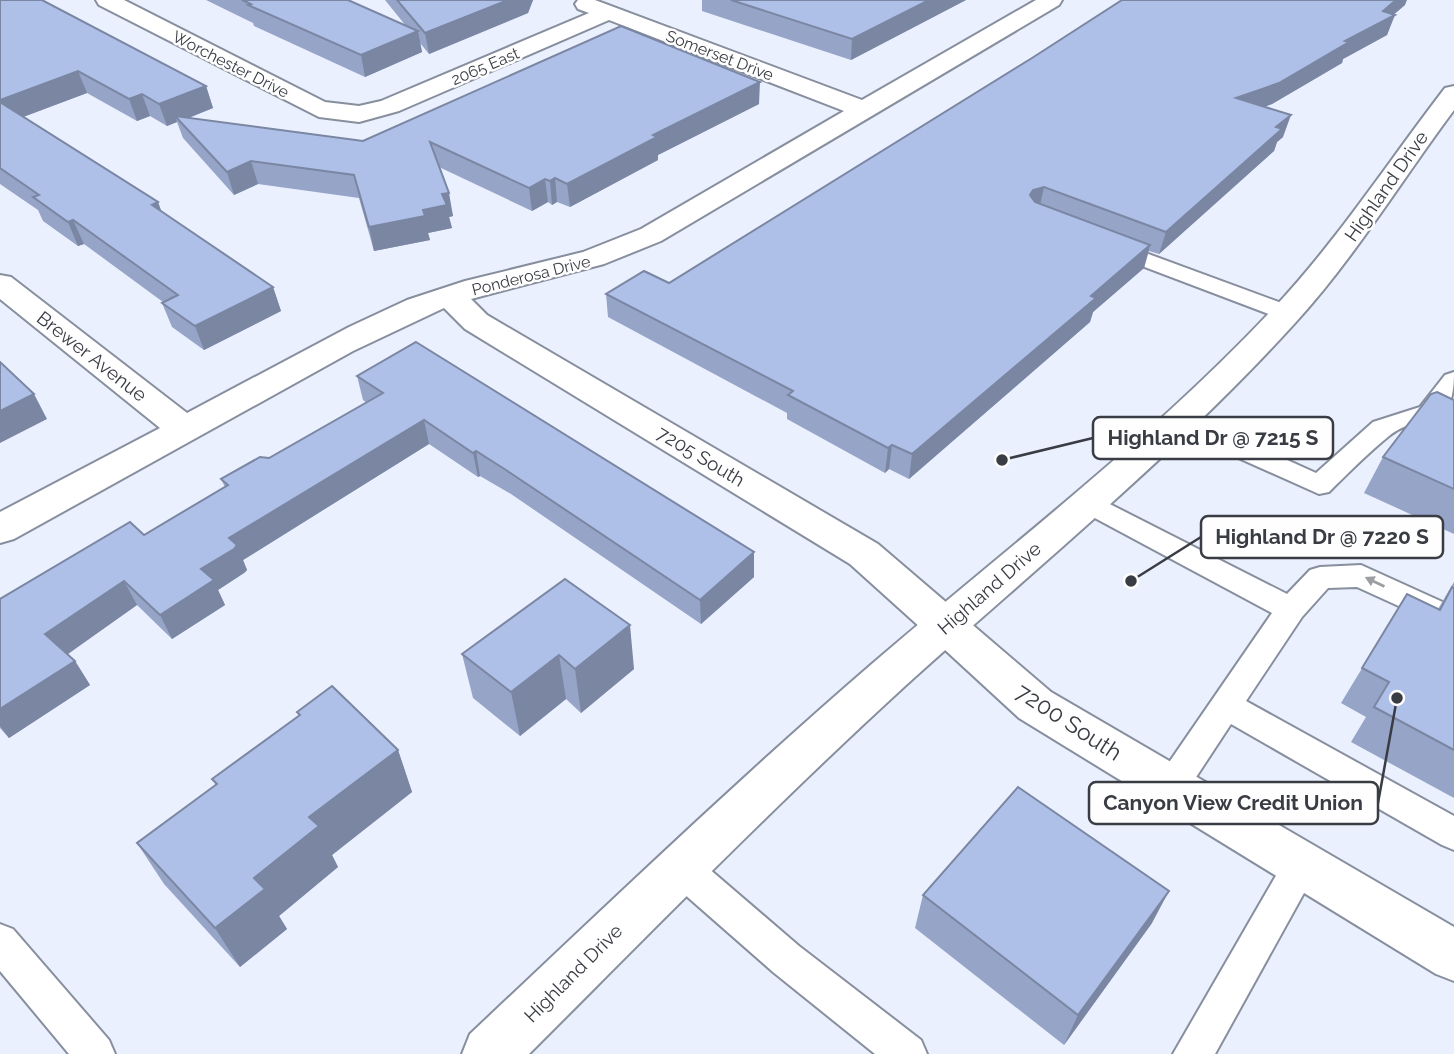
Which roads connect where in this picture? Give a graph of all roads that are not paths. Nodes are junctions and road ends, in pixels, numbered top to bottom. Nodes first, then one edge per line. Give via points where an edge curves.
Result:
1 (107, 0) edge
2 (574, 0) edge
3 (1051, 0) edge
4 (608, 13) junction
5 (1454, 93) edge
6 (866, 110) junction
7 (359, 114) joint
8 (1090, 238) edge
9 (0, 284) edge
10 (449, 296) junction
11 (1287, 313) junction
12 (1454, 380) edge
13 (1429, 412) junction
14 (1178, 421) junction
15 (1454, 423) edge
16 (184, 429) junction
17 (1088, 502) junction
18 (0, 529) edge
19 (1291, 608) junction
20 (1436, 612) edge
21 (946, 626) junction
22 (1226, 705) junction
23 (1171, 787) junction
24 (1454, 834) edge
25 (1302, 864) junction
26 (680, 867) junction
27 (0, 942) edge
28 (1454, 956) edge
29 (95, 1054) edge
30 (490, 1054) edge
31 (907, 1054) edge
32 (1193, 1054) edge

1 - 7 street, Worchester Drive via 319,109
2 - 4 street, Somerset Drive
3 - 6 street, Ponderosa Drive
4 - 6 street, Somerset Drive
4 - 7 street, 2065 East via 418,95
5 - 11 street, Highland Drive via 1335,258
6 - 10 street, Ponderosa Drive via 618,252
8 - 11 lane
9 - 16 street, Brewer Avenue
10 - 16 street, Ponderosa Drive via 385,322
10 - 21 street, 7205 South via 476,322 864,554
11 - 14 street, Highland Drive
12 - 13 lane
13 - 14 lane via 1382,428 1319,485
13 - 15 lane
14 - 17 street, Highland Drive
16 - 18 street, Ponderosa Drive
17 - 19 lane
17 - 21 street, Highland Drive
20 -> 19 lane via 1362,576 1320,578
19 - 22 lane
21 - 23 street, 7200 South via 1035,705
21 - 26 street, Highland Drive
22 - 23 lane
22 - 24 lane
23 - 25 street, 7200 South
25 - 28 street, 7200 South
25 - 32 lane
26 - 30 street, Highland Drive
26 - 31 lane via 786,959
27 - 29 lane

